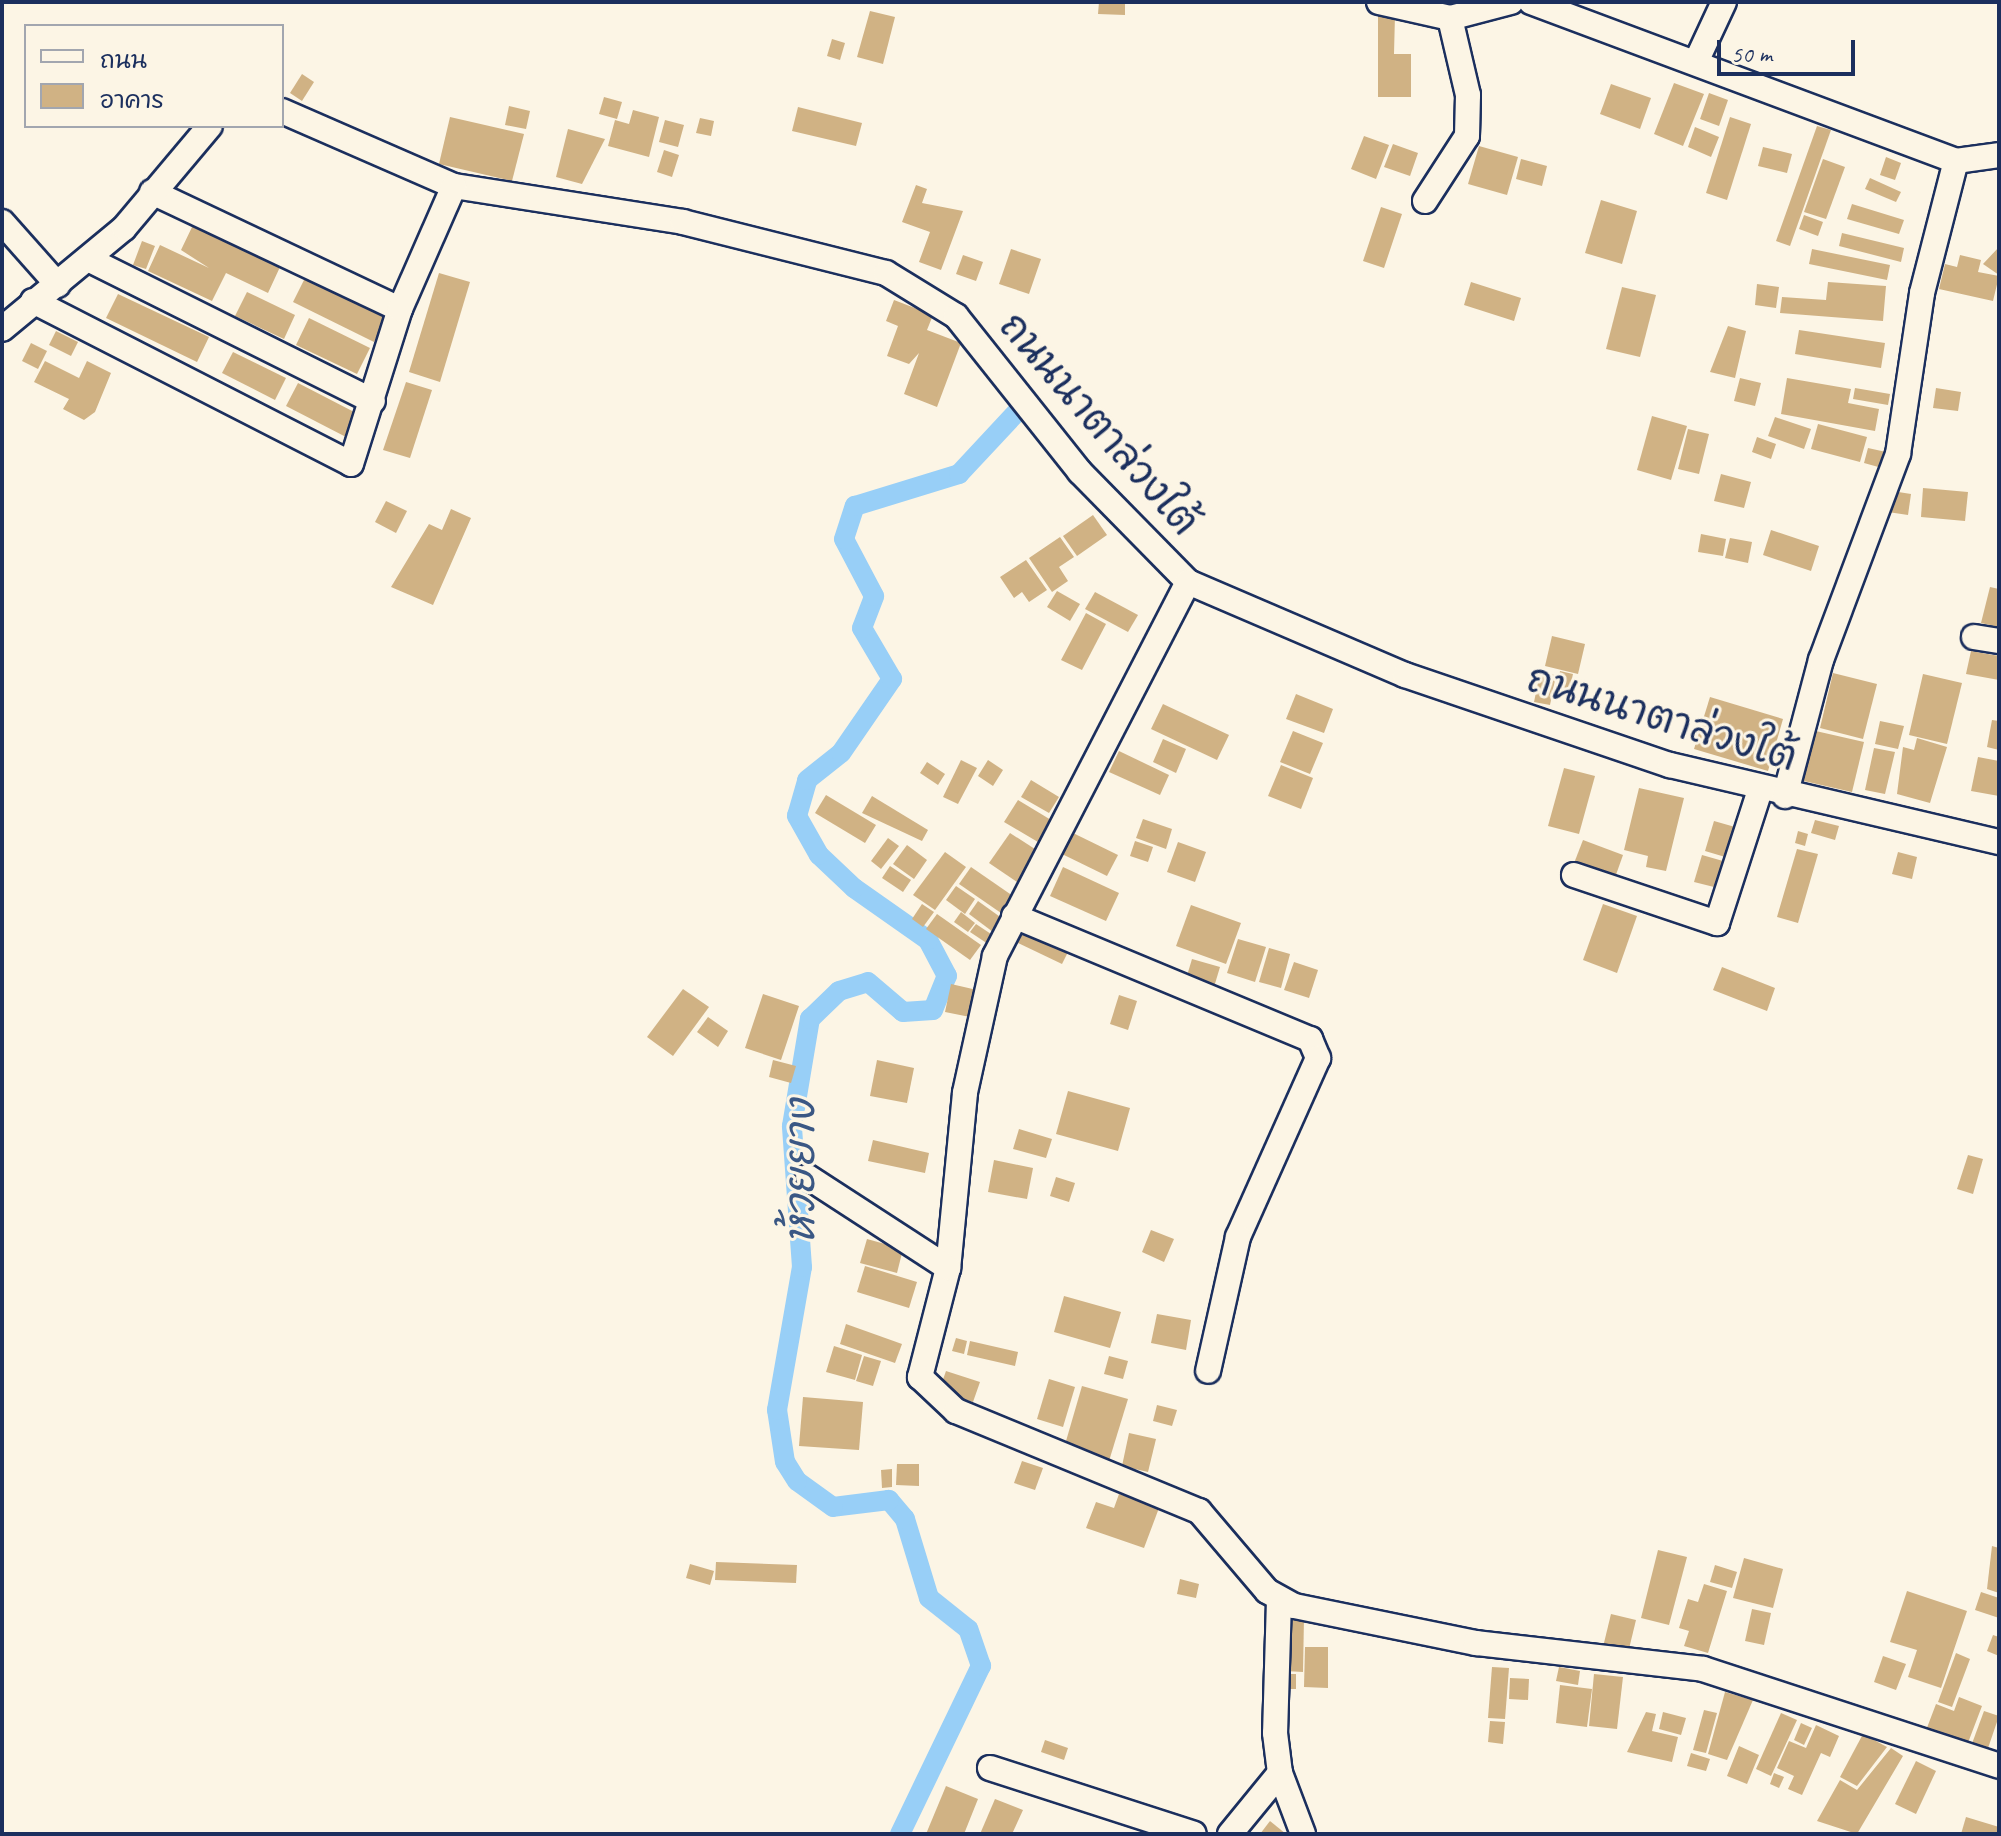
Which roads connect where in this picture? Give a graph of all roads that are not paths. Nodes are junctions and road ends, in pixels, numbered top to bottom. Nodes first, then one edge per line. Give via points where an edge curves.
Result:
1 (1379, 2) edge
2 (1511, 2) edge
3 (1531, 2) edge
4 (1724, 2) edge
5 (1569, 7) edge
6 (1450, 18) junction
7 (1696, 62) junction
8 (284, 112) edge
9 (208, 128) edge
10 (1998, 154) edge
11 (1956, 161) junction
12 (454, 186) junction
13 (152, 192) junction
14 (1425, 201) dead end
15 (2, 222) edge
16 (90, 260) junction
17 (58, 285) junction
18 (33, 301) junction
19 (400, 309) junction
20 (2, 329) edge
21 (373, 401) junction
22 (1188, 582) junction
23 (1974, 637) dead end
24 (1999, 641) edge
25 (1760, 790) junction
26 (1785, 796) junction
27 (1999, 842) edge
28 (1574, 875) dead end
29 (1014, 916) junction
30 (808, 1177) dead end
31 (948, 1268) junction
32 (1208, 1371) dead end
33 (1279, 1600) junction
34 (1999, 1766) edge
35 (990, 1768) dead end
36 (1280, 1773) junction
37 (1194, 1834) edge
38 (1230, 1834) edge
39 (1303, 1834) edge

1 - 6 street
2 - 6 street
3 - 5 street
4 - 7 street
5 - 7 street
6 - 14 street via 1468,95 1467,136
7 - 11 street
8 - 12 street, ถนนนาตาล่วงใต้
9 - 13 street
10 - 11 street
11 - 26 street via 1922,293 1898,454 1821,660
12 - 19 street
12 - 22 street, ถนนนาตาล่วงใต้ via 683,222 838,258 924,292 956,316 1080,472
13 - 16 street
13 - 19 street
15 - 17 street
16 - 17 street
16 - 21 street
17 - 18 street
18 - 20 street
18 - 21 street via 351,464
19 - 21 street
22 - 25 street, ถนนนาตาล่วงใต้ via 1419,680
22 - 29 street
23 - 24 street
25 - 26 street, ถนนนาตาล่วงใต้
25 - 28 street via 1717,923
26 - 27 street, ถนนนาตาล่วงใต้
29 - 31 street via 980,1008 950,1197
29 - 32 street via 1310,1039 1318,1058 1238,1237
30 - 31 street
31 - 33 street via 922,1357 920,1377 935,1394 991,1427 1199,1511
33 - 34 street via 1476,1643 1717,1672
33 - 36 street
35 - 37 street
36 - 38 street
36 - 39 street

